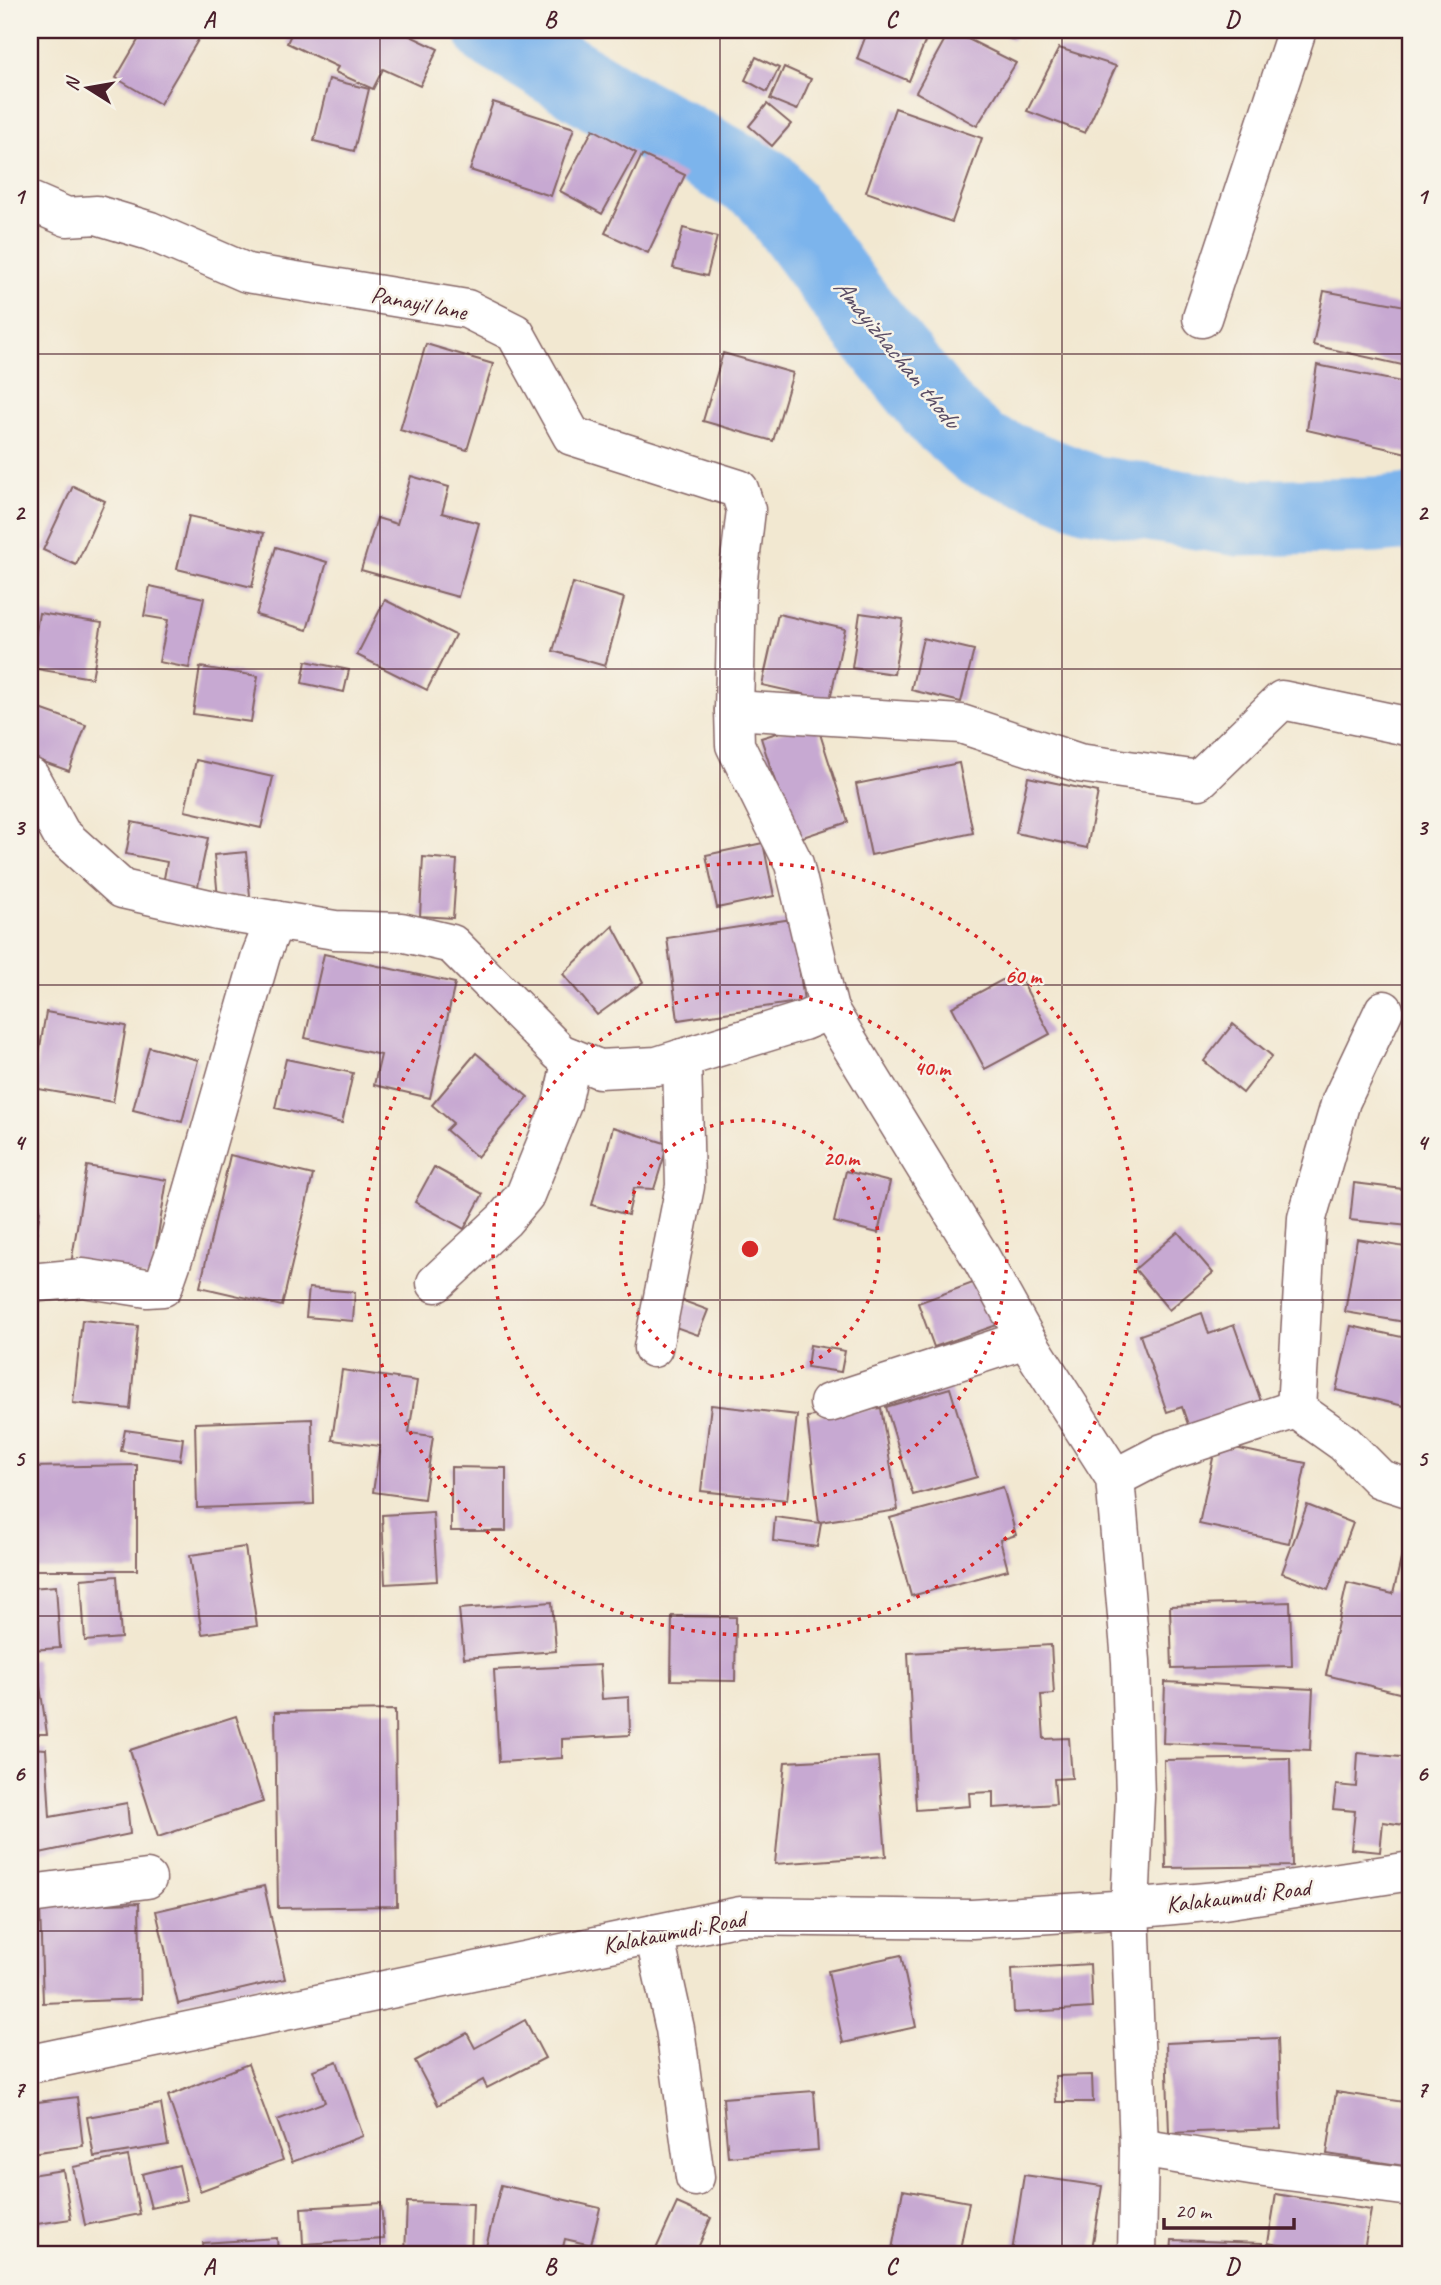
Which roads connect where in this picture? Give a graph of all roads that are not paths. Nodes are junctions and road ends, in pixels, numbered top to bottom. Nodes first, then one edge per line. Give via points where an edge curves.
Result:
1 (1297, 30) edge
2 (30, 201) edge
3 (1202, 318) dead end
4 (734, 710) junction
5 (1411, 727) edge
6 (30, 777) edge
7 (275, 920) junction
8 (829, 1010) junction
9 (1384, 1010) dead end
10 (572, 1058) junction
11 (682, 1058) junction
12 (30, 1283) edge
13 (436, 1283) dead end
14 (1026, 1339) junction
15 (653, 1348) dead end
16 (829, 1403) dead end
17 (1296, 1409) junction
18 (1115, 1478) junction
19 (1411, 1489) edge
20 (1411, 1871) edge
21 (147, 1879) dead end
22 (30, 1895) edge
23 (1130, 1909) junction
24 (654, 1934) junction
25 (30, 2064) edge
26 (1139, 2148) junction
27 (695, 2177) dead end
28 (1411, 2188) edge
29 (1137, 2255) edge

1 - 3 street
2 - 4 street, Panayil lane via 67,217 97,215 150,231 247,273 467,309 515,333 572,436 739,489 746,510 737,587
4 - 5 street via 961,724 1079,763 1199,780 1282,700
4 - 8 street via 736,745 793,864
6 - 7 street via 61,834 122,889
7 - 10 street via 335,930 401,932 452,944 560,1053
7 - 12 street via 163,1287 83,1278
8 - 11 street
8 - 14 street
9 - 17 street via 1341,1101 1307,1218
10 - 11 street via 598,1069 657,1066
10 - 13 street via 562,1104 525,1195
11 - 15 street via 684,1186
14 - 16 street
14 - 18 street
17 - 18 street via 1163,1453
17 - 19 street via 1344,1443 1380,1479
18 - 23 street via 1131,1661 1135,1797
20 - 23 street, Kalakaumudi Road via 1217,1901
21 - 22 street
23 - 24 street, Kalakaumudi Road via 972,1919 740,1916
23 - 26 street
24 - 25 street, Kalakaumudi Road
24 - 27 street via 675,2029
26 - 28 street
26 - 29 street

